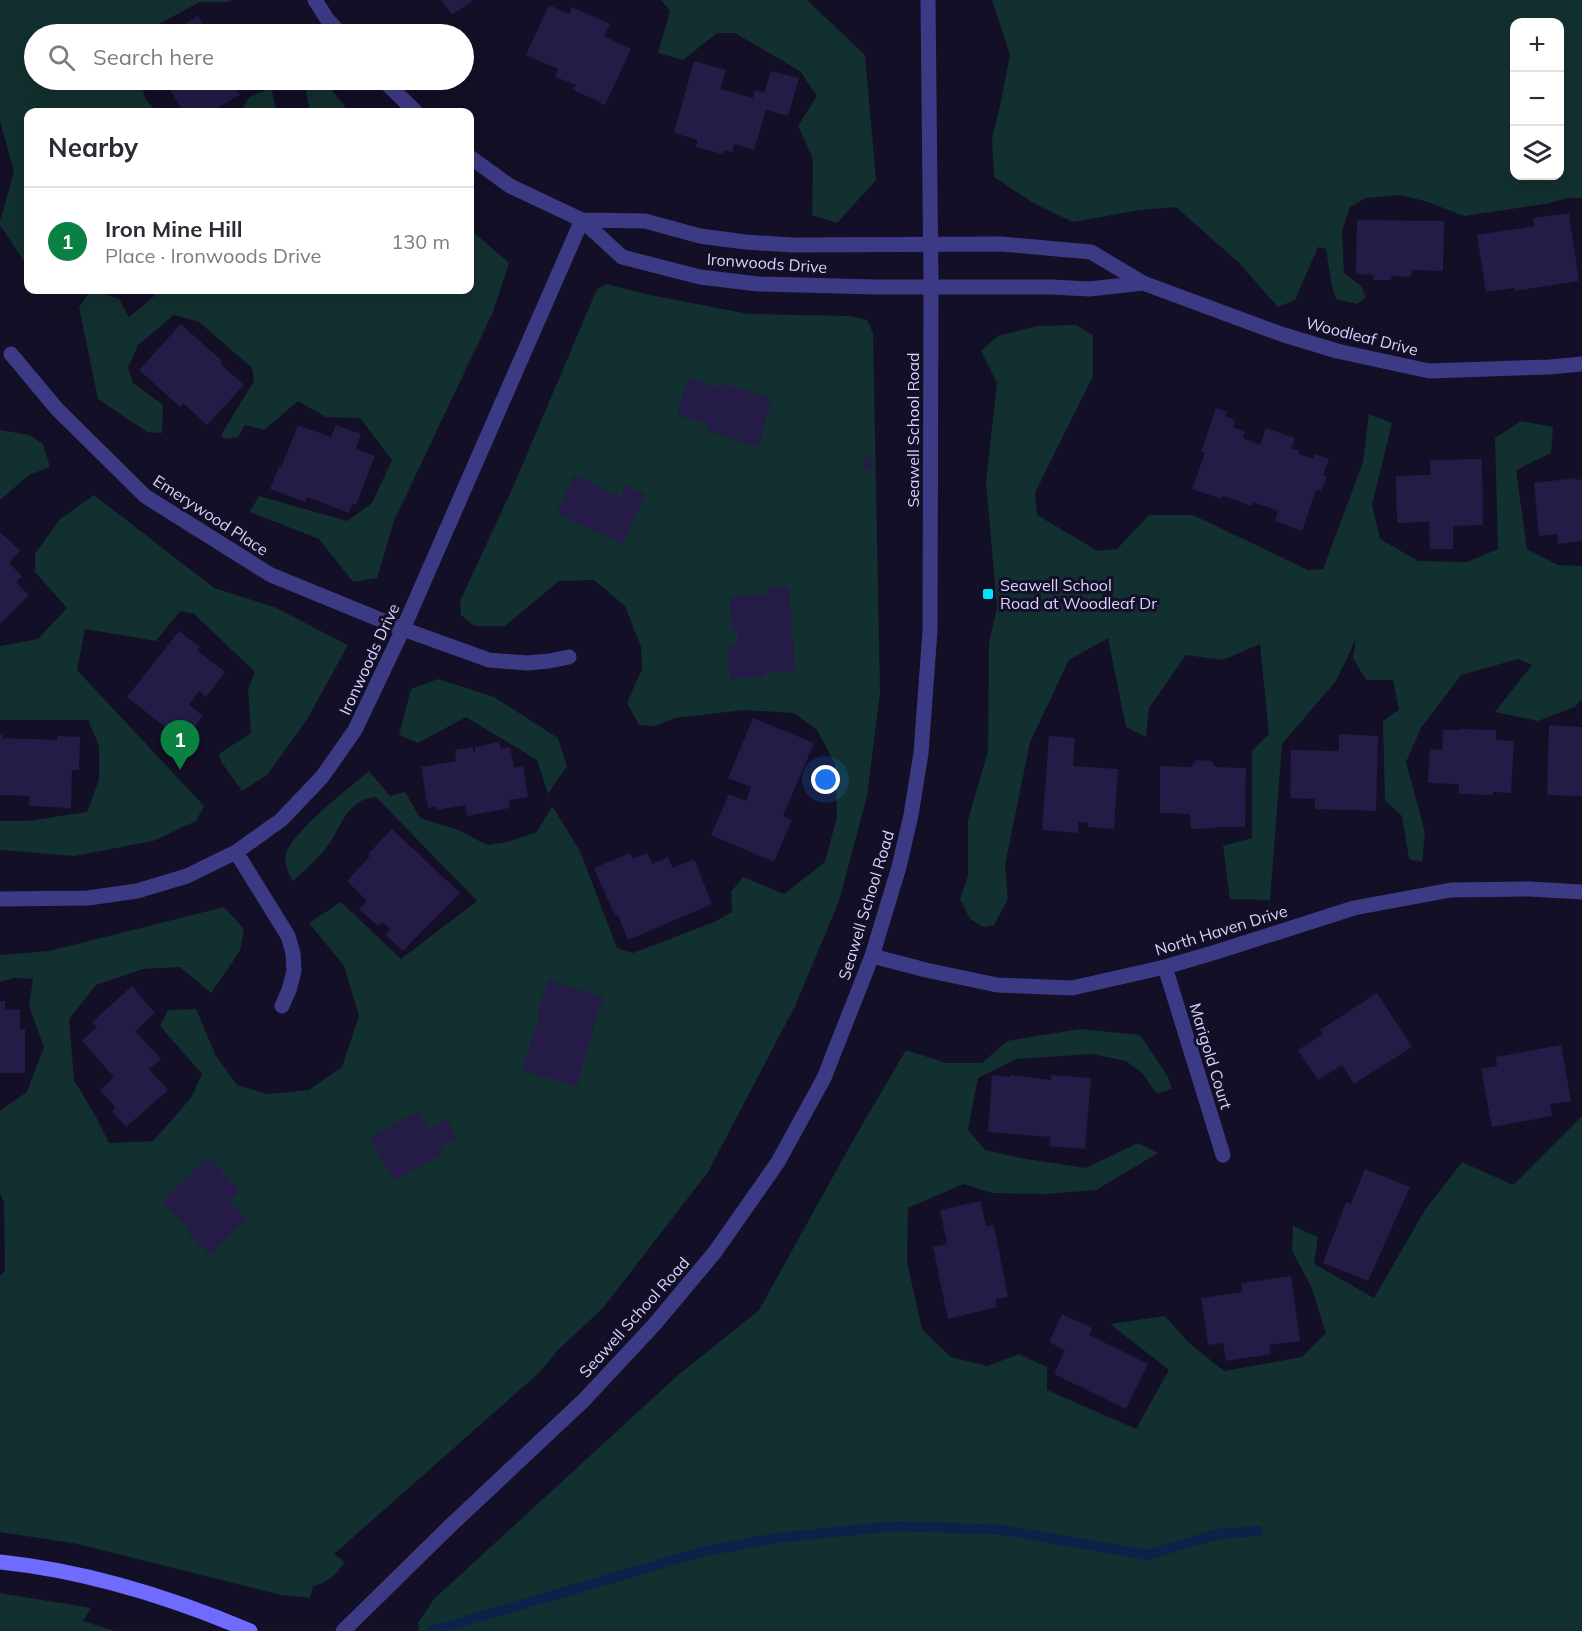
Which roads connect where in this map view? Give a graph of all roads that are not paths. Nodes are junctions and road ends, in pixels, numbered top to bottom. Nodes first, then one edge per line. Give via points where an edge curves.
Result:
1 (315, 0) edge
2 (928, 0) edge
3 (332, 24) edge
4 (393, 90) edge
5 (412, 108) edge
6 (474, 160) edge
7 (582, 220) junction
8 (931, 244) junction
9 (1143, 283) junction
10 (931, 287) junction
11 (10, 354) dead end
12 (1582, 364) edge
13 (403, 629) junction
14 (569, 657) dead end
15 (236, 852) junction
16 (1582, 892) edge
17 (0, 899) edge
18 (872, 956) junction
19 (1165, 967) junction
20 (282, 1006) dead end
21 (1223, 1155) dead end
22 (0, 1562) edge
23 (250, 1631) edge
24 (343, 1631) edge

1 - 3 street
2 - 8 street, Seawell School Road
4 - 5 street
6 - 7 street, Ironwoods Drive via 510,186
7 - 8 street, Ironwoods Drive via 645,221 700,236 745,242
7 - 10 street, Ironwoods Drive via 622,257 700,277 758,284
7 - 13 street, Ironwoods Drive
8 - 9 street, Woodleaf Drive via 1001,243 1091,252
8 - 10 street, Seawell School Road
9 - 10 street, Woodleaf Drive via 1090,289
9 - 12 street, Woodleaf Drive via 1281,334 1429,371
10 - 18 street, Seawell School Road via 927,692 911,815
11 - 13 street, Emerywood Place via 57,410 146,496 271,575
13 - 14 street, Emerywood Place via 489,660 527,663
13 - 15 street, Ironwoods Drive via 355,730 322,777 281,820
15 - 17 street, Ironwoods Drive via 187,876 137,891 88,898
15 - 20 street via 288,936 294,972
16 - 19 street, North Haven Drive via 1450,890 1354,908
18 - 19 street, North Haven Drive via 997,985 1072,988
18 - 24 street, Seawell School Road via 820,1086 778,1162 715,1252 584,1400
19 - 21 street, Marigold Court
22 - 23 main road via 108,1581 204,1611

